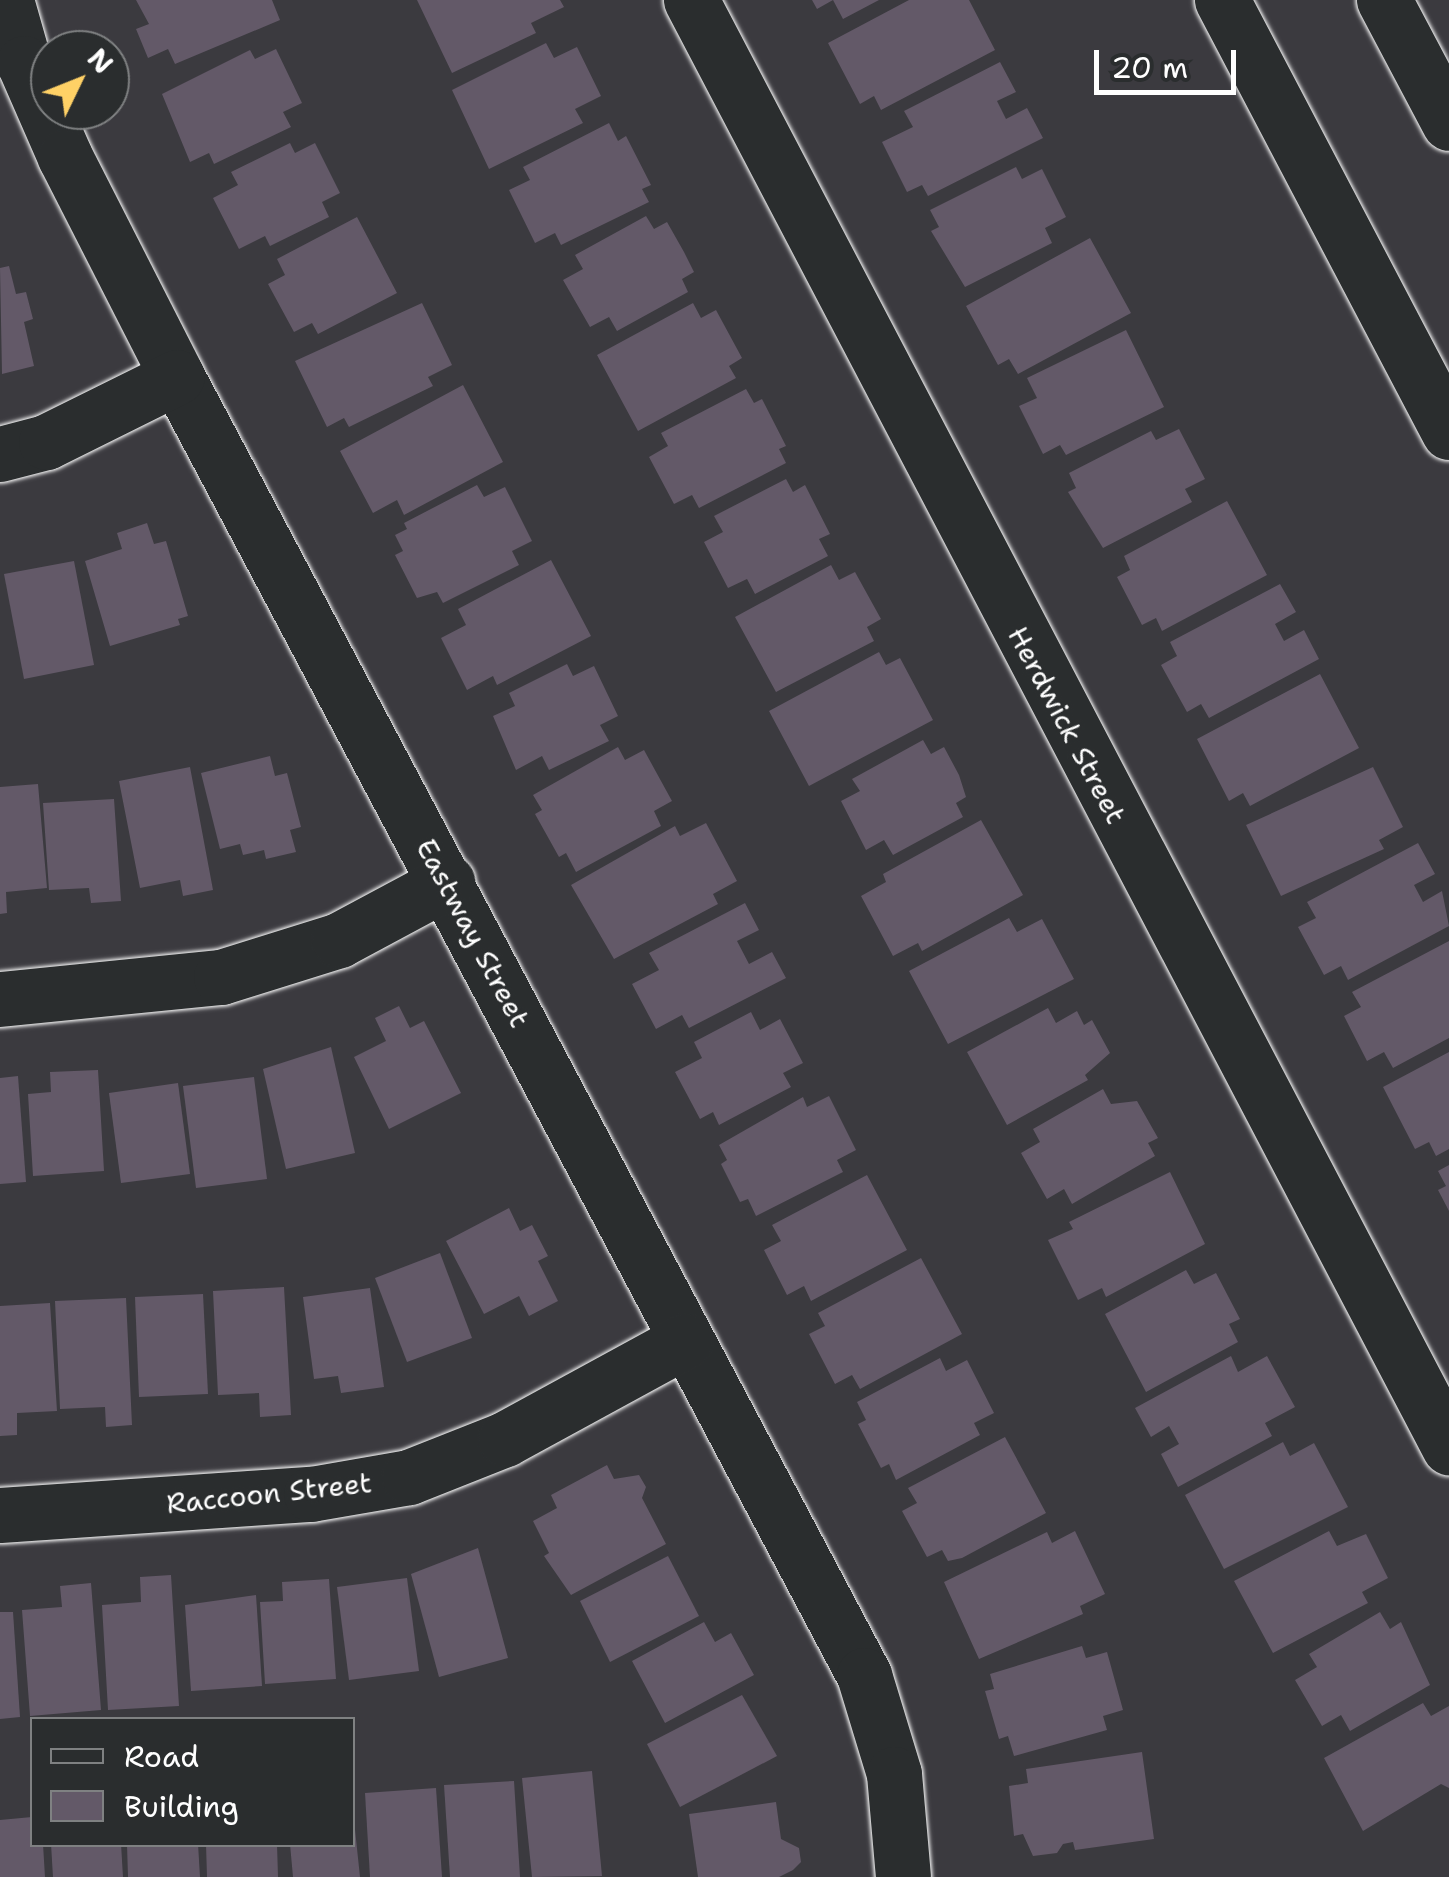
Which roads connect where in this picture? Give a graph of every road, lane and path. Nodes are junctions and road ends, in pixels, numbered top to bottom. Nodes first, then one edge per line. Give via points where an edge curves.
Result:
1 (6, 0) edge
2 (691, 0) edge
3 (1222, 0) edge
4 (1384, 0) edge
5 (1449, 123) edge
6 (177, 376) junction
7 (1449, 432) edge
8 (0, 454) edge
9 (447, 882) junction
10 (0, 999) edge
11 (685, 1341) junction
12 (1449, 1447) edge
13 (0, 1514) edge
14 (903, 1877) edge

1 - 6 street, Eastway Street via 65,156
2 - 12 street, Herdwick Street
3 - 7 street
4 - 5 street
6 - 8 street via 46,442
6 - 9 street, Eastway Street
9 - 10 street via 340,940 238,972 140,990
9 - 11 street, Eastway Street
11 - 13 street, Raccoon Street via 505,1439 410,1477 311,1494
11 - 14 street, Eastway Street via 864,1676 894,1774

